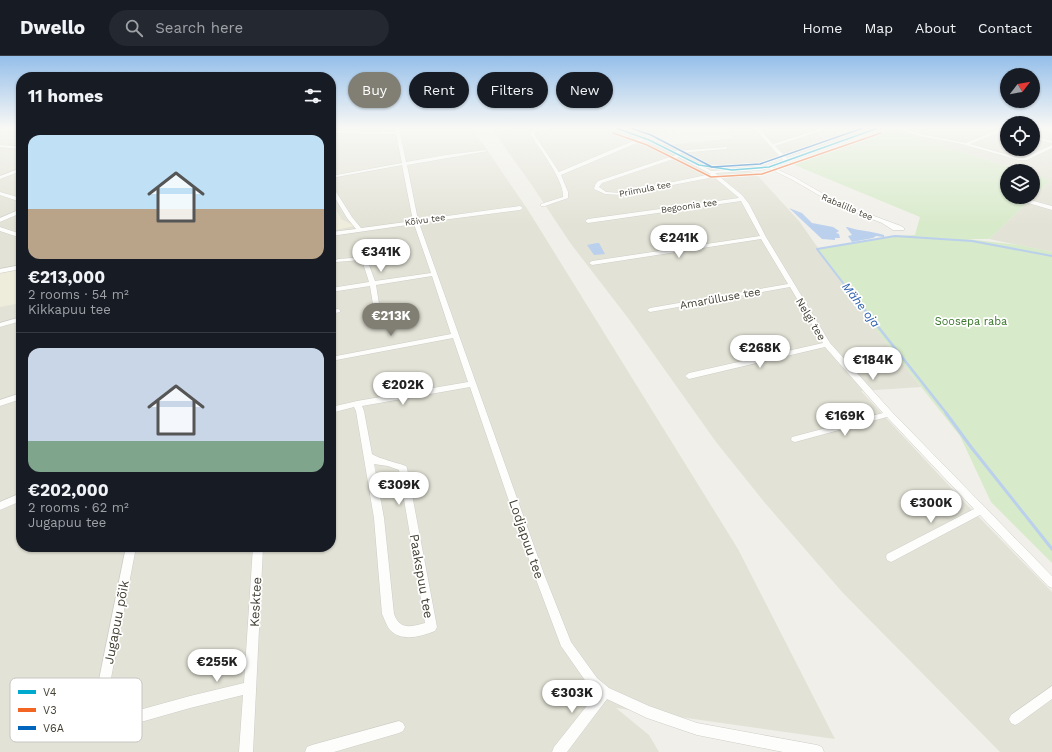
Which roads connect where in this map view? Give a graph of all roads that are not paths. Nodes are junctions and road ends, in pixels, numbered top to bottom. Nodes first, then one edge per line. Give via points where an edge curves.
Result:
1 (405, 160) edge
2 (426, 160) edge
3 (549, 160) edge
4 (590, 160) edge
5 (664, 160) edge
6 (690, 160) edge
7 (786, 160) edge
8 (404, 164) junction
9 (699, 165) junction
10 (770, 167) junction
11 (732, 170) junction
12 (16, 171) edge
13 (558, 174) junction
14 (713, 174) junction
15 (336, 176) edge
16 (0, 178) edge
17 (0, 193) edge
18 (336, 195) edge
19 (16, 198) edge
20 (742, 199) junction
21 (1037, 204) edge
22 (543, 205) dead end
23 (520, 208) dead end
24 (1052, 208) edge
25 (16, 213) edge
26 (0, 220) edge
27 (588, 220) dead end
28 (416, 222) junction
29 (884, 222) dead end
30 (0, 229) edge
31 (359, 229) junction
32 (336, 233) edge
33 (16, 234) edge
34 (763, 237) junction
35 (338, 261) dead end
36 (592, 263) dead end
37 (16, 268) edge
38 (0, 272) edge
39 (435, 274) junction
40 (374, 284) junction
41 (791, 285) junction
42 (336, 289) edge
43 (650, 310) dead end
44 (378, 316) dead end
45 (16, 320) edge
46 (0, 325) edge
47 (455, 335) junction
48 (826, 344) junction
49 (336, 358) edge
50 (689, 376) dead end
51 (472, 384) junction
52 (16, 398) edge
53 (0, 403) edge
54 (357, 404) junction
55 (336, 409) edge
56 (889, 414) junction
57 (795, 439) dead end
58 (368, 455) junction
59 (16, 500) edge
60 (0, 506) edge
61 (981, 510) junction
62 (130, 552) edge
63 (258, 552) edge
64 (891, 557) dead end
65 (1052, 584) edge
66 (105, 678) edge
67 (249, 688) junction
68 (605, 692) junction
69 (1052, 692) edge
70 (142, 716) edge
71 (1015, 719) dead end
72 (399, 727) dead end
73 (246, 752) edge
74 (312, 752) edge
75 (559, 752) edge
76 (817, 752) edge

1 - 8 street, Lodjapuu tee
2 - 8 street
3 - 13 street
4 - 13 street
5 - 14 street, Priimula tee via 600,182 596,188 605,193 621,194
6 - 9 street, Nelgi tee
7 - 10 street
8 - 15 street
8 - 28 street, Lodjapuu tee
9 - 11 street
9 - 14 street, Nelgi tee
10 - 11 street
10 - 29 street, Rabalille tee via 840,206
11 - 14 street
12 - 16 street
13 - 22 street via 566,192 565,198
14 - 20 street, Nelgi tee
17 - 19 street
18 - 31 street
20 - 27 street, Begoonia tee
20 - 34 street, Nelgi tee
21 - 24 street
23 - 28 street, Kõivu tee
25 - 26 street
28 - 31 street, Kõivu tee
28 - 39 street, Lodjapuu tee
30 - 33 street
31 - 32 street, Kõivu tee
34 - 36 street
34 - 41 street, Nelgi tee
35 - 40 street via 364,258
37 - 38 street
39 - 40 street
39 - 47 street, Lodjapuu tee
40 - 42 street
40 - 44 street
41 - 43 street, Amarülluse tee
41 - 48 street, Nelgi tee
45 - 46 street
47 - 49 street
47 - 51 street, Lodjapuu tee
48 - 50 street
48 - 56 street, Nelgi tee
51 - 54 street
51 - 68 street, Lodjapuu tee via 567,646 593,682
52 - 53 street
54 - 55 street
54 - 58 street, Paakspuu tee
56 - 57 street
56 - 61 street, Nelgi tee
58 - 58 street, Paakspuu tee via 373,460 403,468 431,627 408,633 399,631 391,625 379,518
59 - 60 street
61 - 64 street
61 - 65 street, Nelgi tee
62 - 66 street, Jugapuu põik
63 - 67 street, Kesktee
67 - 70 street, Jugapuu põik
67 - 73 street, Kesktee
68 - 75 street
68 - 76 street, Lodjapuu tee via 647,712 697,729
69 - 71 street
72 - 74 street

